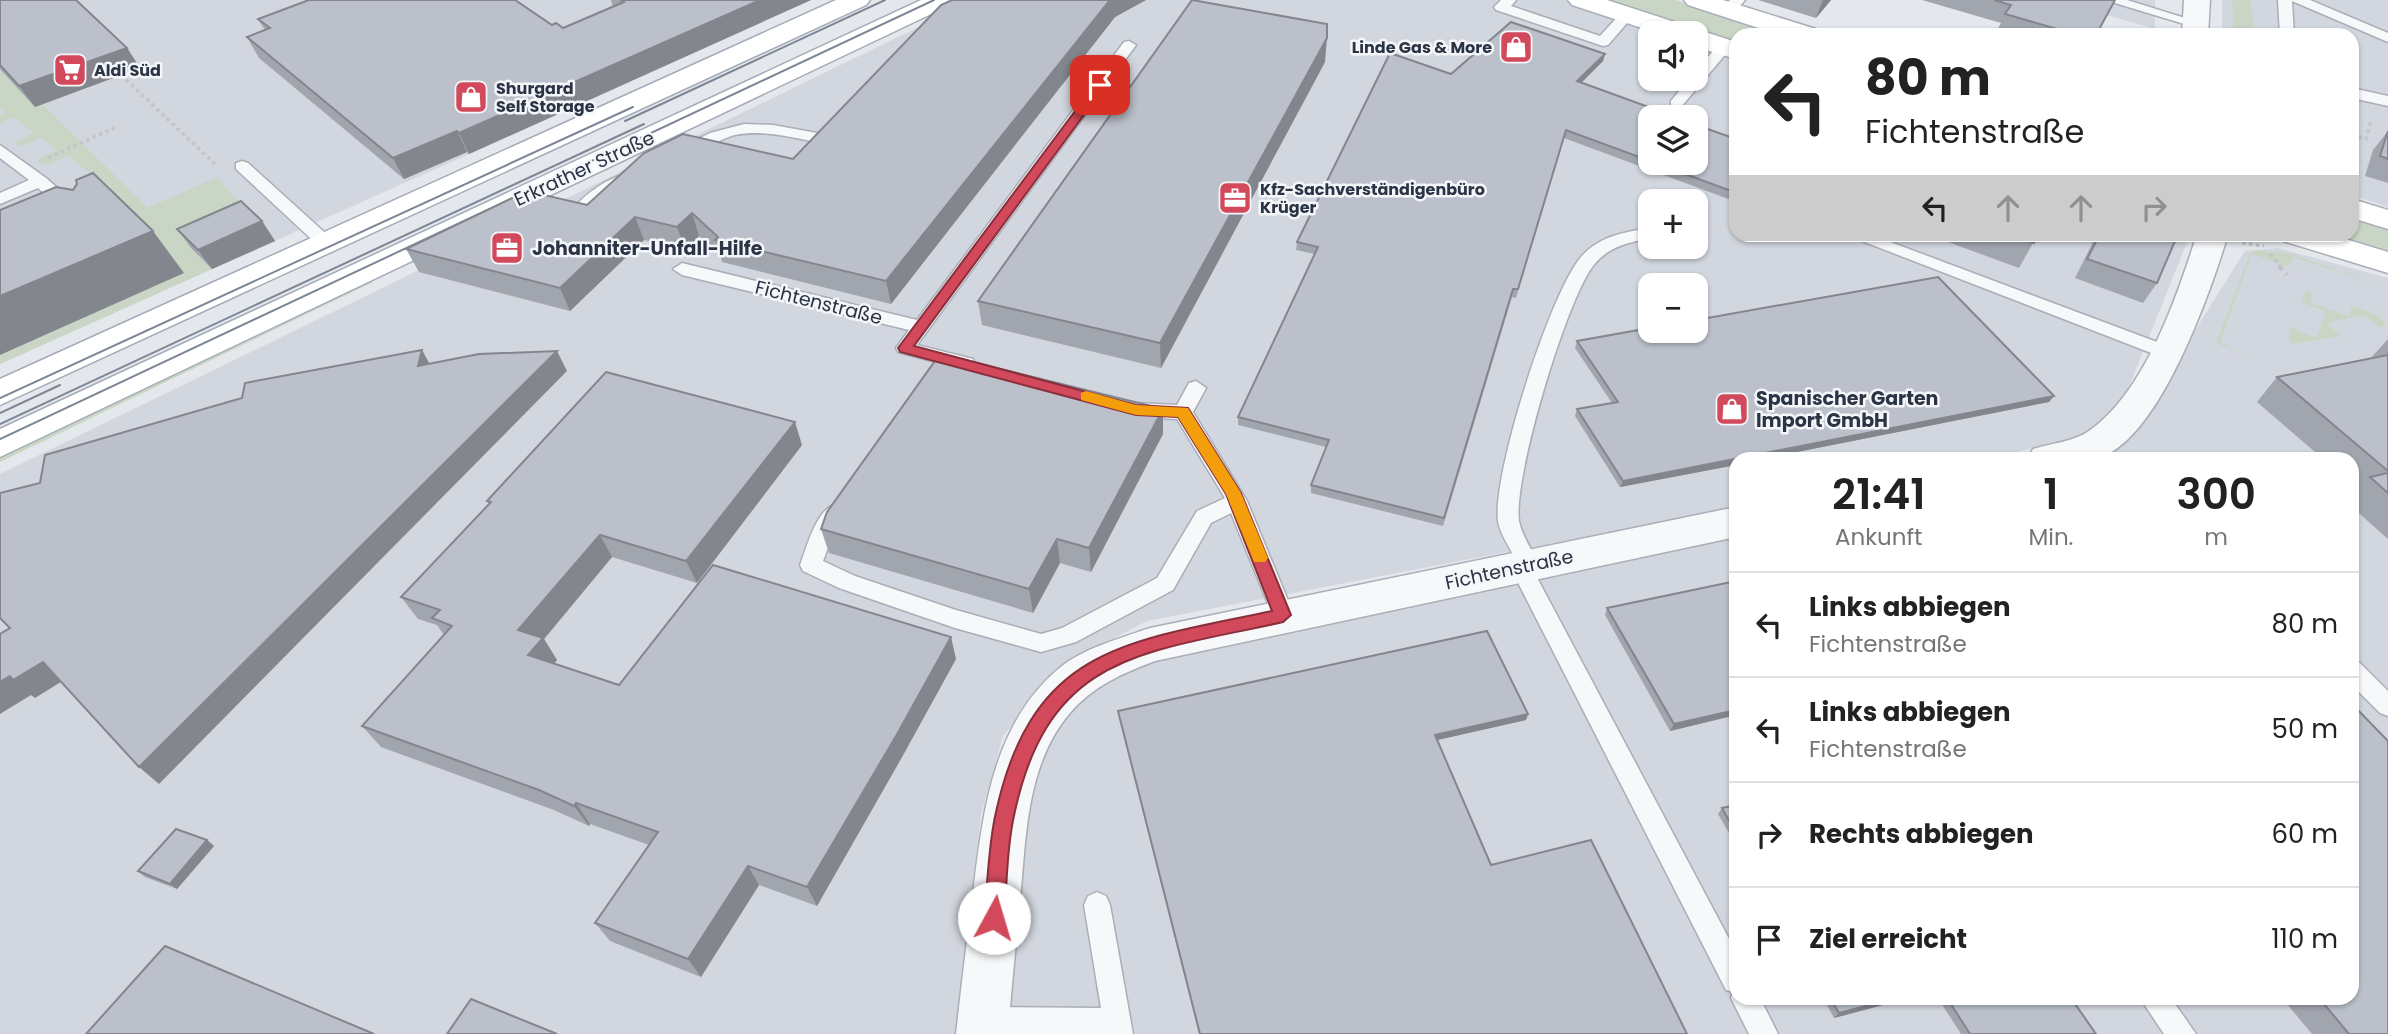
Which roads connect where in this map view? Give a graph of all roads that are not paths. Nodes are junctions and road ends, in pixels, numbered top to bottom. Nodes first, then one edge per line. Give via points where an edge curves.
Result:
1 (857, 0) edge
2 (942, 0) edge
3 (1508, 0) edge
4 (1581, 0) edge
5 (1697, 0) edge
6 (2112, 0) edge
7 (2285, 0) edge
8 (2298, 0) edge
9 (1733, 5) edge
10 (1627, 15) junction
11 (2339, 17) junction
12 (2195, 19) edge
13 (1645, 21) edge
14 (1790, 28) edge
15 (2287, 28) edge
16 (2340, 28) edge
17 (2388, 38) edge
18 (1708, 42) edge
19 (1129, 45) dead end
20 (1729, 49) edge
21 (1729, 50) edge
22 (2359, 95) edge
23 (2388, 101) edge
24 (1676, 104) dead end
25 (811, 136) edge
26 (0, 150) edge
27 (242, 166) dead end
28 (40, 181) junction
29 (0, 199) edge
30 (2359, 210) edge
31 (579, 211) edge
32 (75, 216) edge
33 (2388, 220) edge
34 (1638, 235) edge
35 (1873, 242) edge
36 (2223, 242) edge
37 (2291, 242) edge
38 (327, 244) junction
39 (2388, 263) edge
40 (682, 269) dead end
41 (920, 327) junction
42 (2166, 352) junction
43 (945, 358) junction
44 (983, 368) edge
45 (929, 380) edge
46 (1196, 388) dead end
47 (0, 393) edge
48 (1111, 403) edge
49 (1183, 412) junction
50 (0, 444) edge
51 (2065, 452) edge
52 (852, 489) edge
53 (1237, 501) junction
54 (1729, 523) edge
55 (1525, 566) junction
56 (1283, 615) junction
57 (2359, 677) edge
58 (2388, 706) edge
59 (1097, 905) dead end
60 (1729, 966) edge
61 (1749, 1005) edge
62 (2159, 1005) edge
63 (983, 1028) edge
64 (1118, 1028) edge
65 (1764, 1034) edge
66 (2182, 1034) edge

1 - 38 main road, Erkrather Straße
2 - 50 main road, Erkrather Straße
3 - 10 lane via 1501,7 1603,42
4 - 10 main road
5 - 9 main road
6 - 12 lane
7 - 15 lane
8 - 11 lane
9 - 14 main road
10 - 13 main road
11 - 16 lane
11 - 17 lane
18 - 20 main road
19 - 41 lane
21 - 24 lane
22 - 23 lane
25 - 31 lane via 764,126 720,132 598,194
26 - 28 lane
27 - 38 lane
28 - 29 lane
28 - 32 lane
30 - 33 main road
34 - 55 lane via 1607,244 1585,263 1557,313 1508,502 1509,524
35 - 42 lane
36 - 42 street
37 - 39 main road
38 - 47 main road, Erkrather Straße
40 - 41 lane, Fichtenstraße
41 - 43 lane via 905,348
42 - 51 street via 2143,398 2103,440
43 - 44 lane
43 - 45 lane
46 - 49 lane
48 - 49 lane via 1136,410
49 - 53 lane
52 - 53 lane via 823,532 811,565 883,595 1041,643 1068,635 1164,584 1204,517
53 - 56 lane
54 - 55 street, Fichtenstraße
55 - 56 street, Fichtenstraße
55 - 60 lane
56 - 63 street, Fichtenstraße via 1150,645 1096,666 1040,717 1020,756 1005,814
57 - 58 lane
59 - 64 lane
61 - 65 lane
62 - 66 lane
63 - 64 lane

